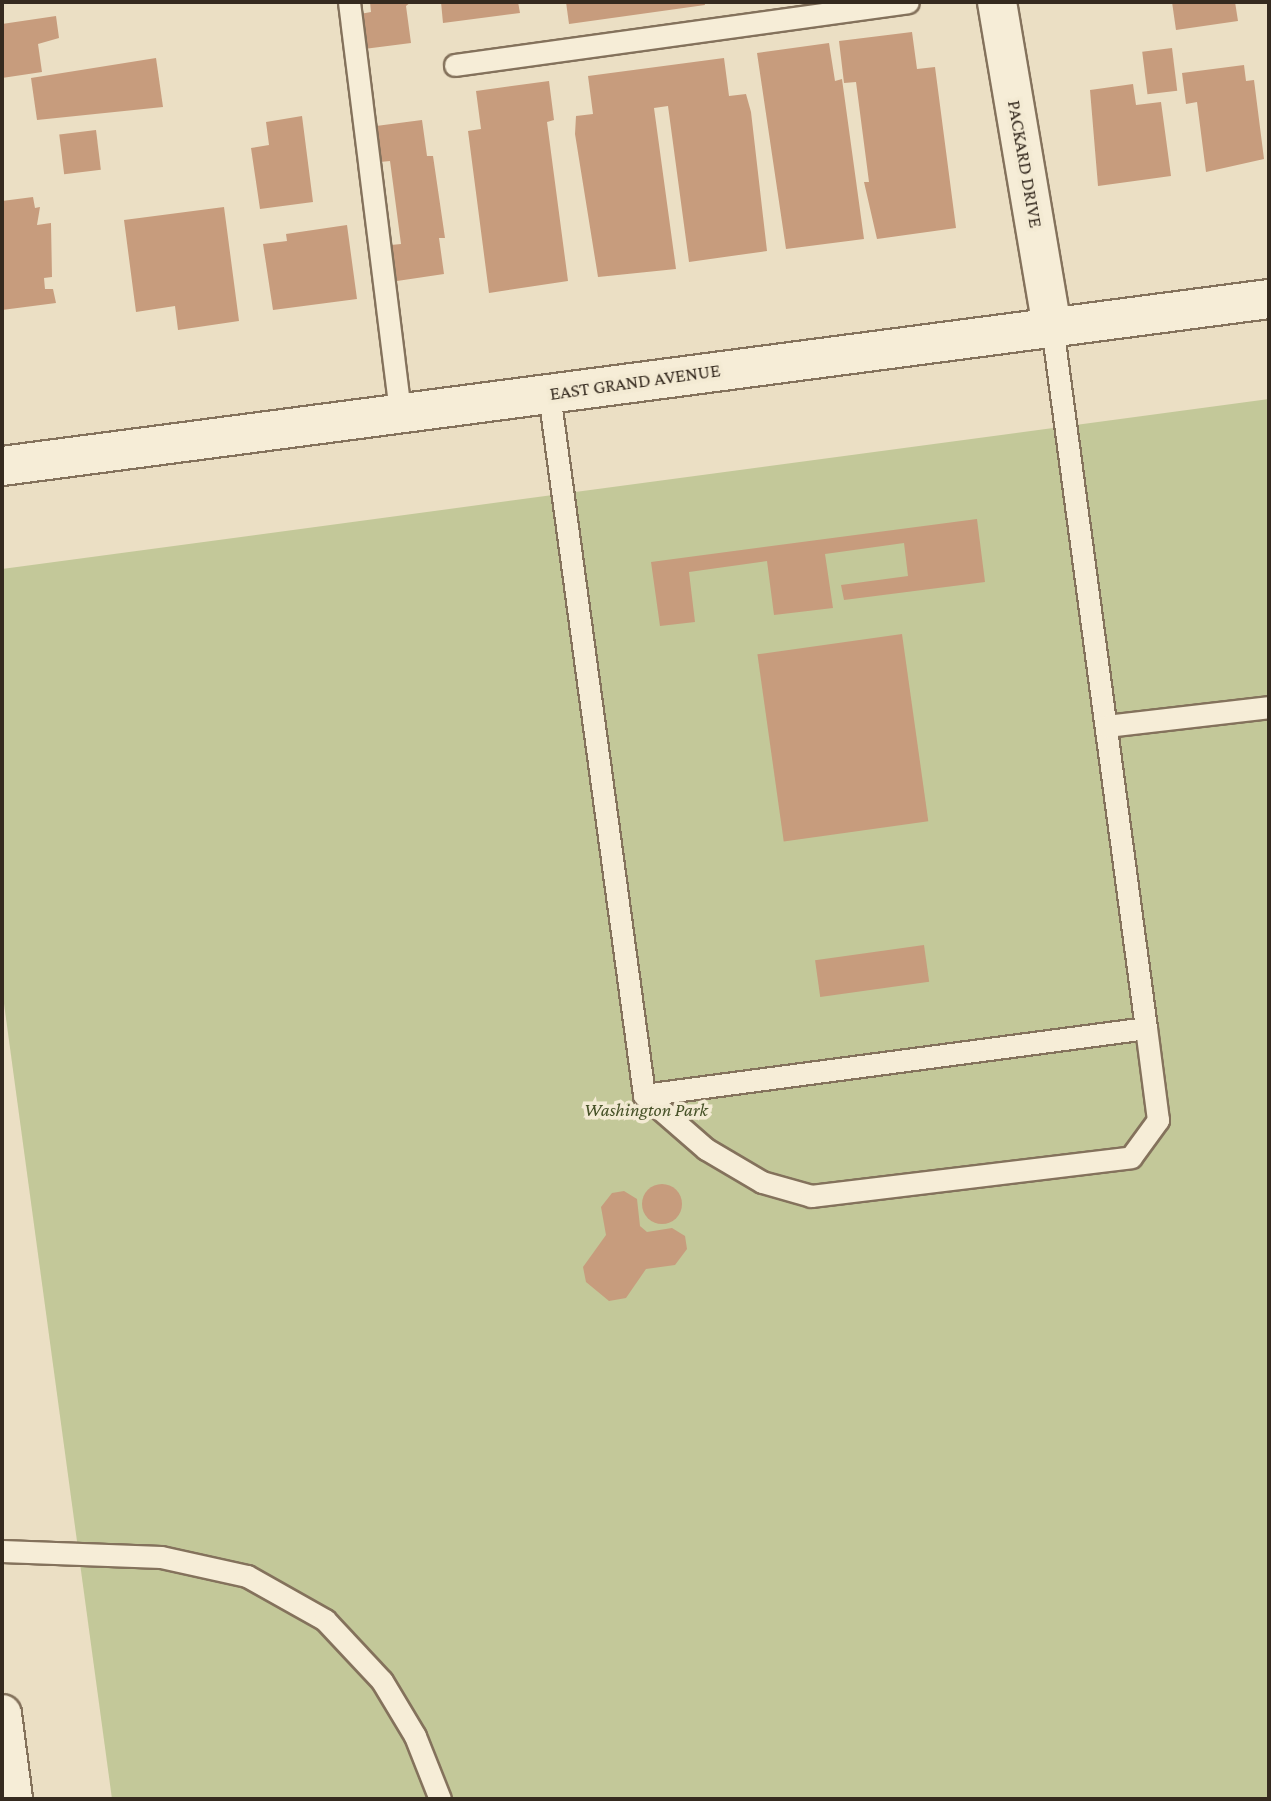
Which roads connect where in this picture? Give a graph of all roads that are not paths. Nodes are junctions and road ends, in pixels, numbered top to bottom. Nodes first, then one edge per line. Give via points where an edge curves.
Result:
1 (349, 2) edge
2 (908, 2) edge
3 (997, 2) edge
4 (455, 65) dead end
5 (1269, 299) edge
6 (1052, 326) junction
7 (549, 394) junction
8 (400, 414) junction
9 (2, 466) edge
10 (1269, 706) edge
11 (1106, 726) junction
12 (1146, 1028) junction
13 (644, 1095) junction
14 (2, 1551) edge
15 (2, 1714) edge
16 (13, 1799) edge
17 (440, 1799) edge

1 - 8 lane
2 - 4 lane
3 - 6 street, PACKARD DRIVE
5 - 6 street, EAST GRAND AVENUE
6 - 7 street, EAST GRAND AVENUE
6 - 11 lane
7 - 8 street, EAST GRAND AVENUE
7 - 13 lane
8 - 9 street, EAST GRAND AVENUE
10 - 11 lane
11 - 12 lane
12 - 13 lane
12 - 13 lane via 1158,1119 1131,1157 811,1196 762,1182 706,1149
14 - 17 lane via 161,1557 247,1576 325,1620 382,1681 415,1736
15 - 16 street

